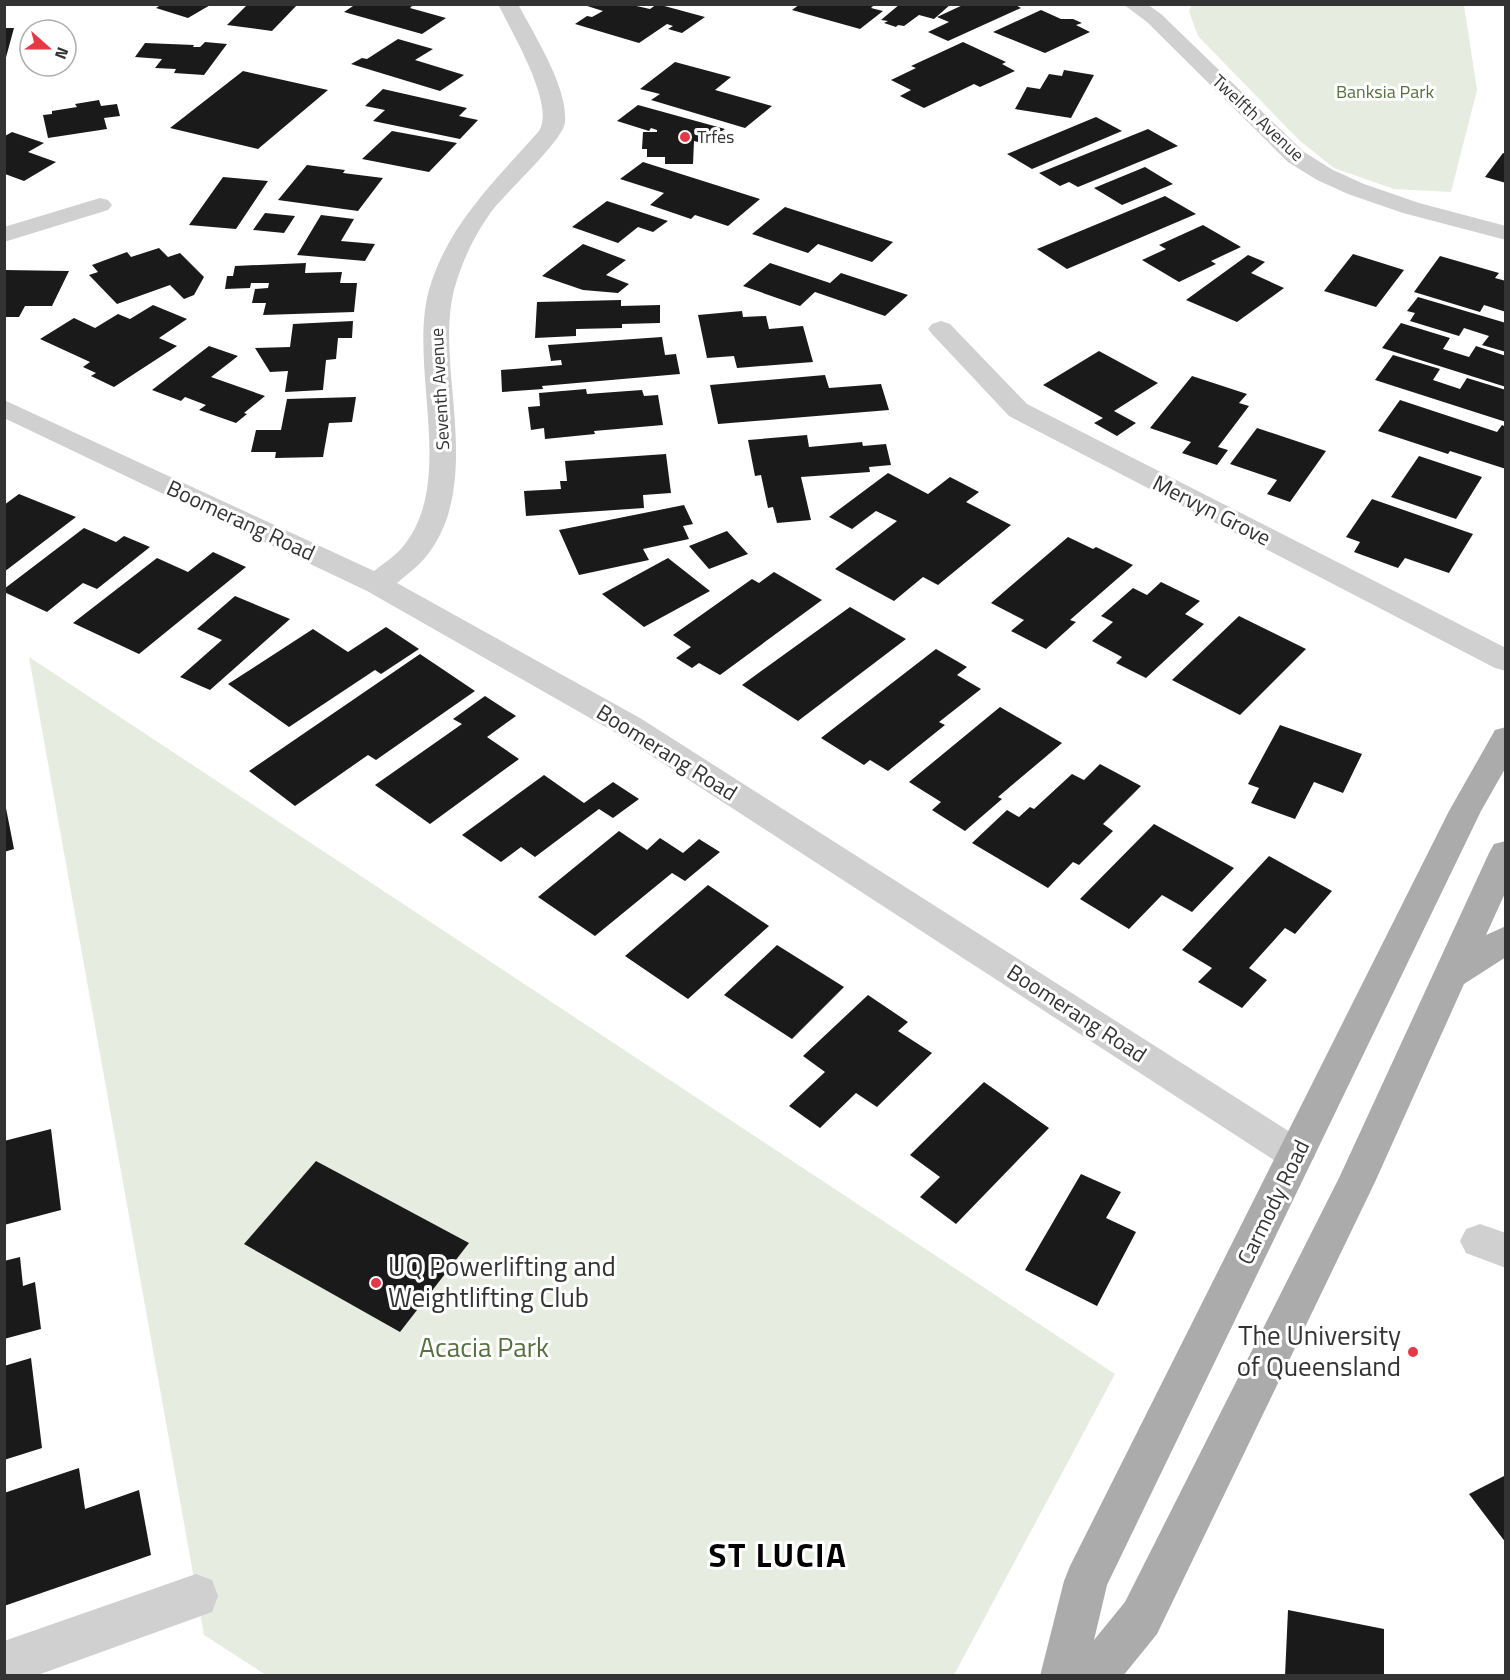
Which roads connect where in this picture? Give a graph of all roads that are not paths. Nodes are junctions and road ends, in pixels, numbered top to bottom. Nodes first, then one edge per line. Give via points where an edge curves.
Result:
1 (508, 4) edge
2 (1133, 5) edge
3 (100, 205) dead end
4 (1506, 233) edge
5 (4, 235) edge
6 (941, 329) dead end
7 (4, 408) edge
8 (377, 584) junction
9 (1506, 662) edge
10 (1506, 738) edge
11 (1506, 853) edge
12 (1506, 939) edge
13 (1450, 975) junction
14 (1296, 1155) junction
15 (196, 1596) dead end
16 (4, 1664) edge
17 (1063, 1676) edge
18 (1094, 1676) edge

1 - 8 street, Seventh Avenue via 552,100 555,122 475,216 449,265 436,322 443,458 435,510 418,547
2 - 4 street, Twelfth Avenue via 1154,18 1296,157 1325,175 1411,208
3 - 5 street
6 - 9 street, Mervyn Grove via 1018,410
7 - 8 street, Boomerang Road
8 - 14 street, Boomerang Road via 629,726
10 - 14 main road, Carmody Road via 1465,811
11 - 13 main road
12 - 13 main road
13 - 18 main road via 1356,1182 1140,1618
14 - 17 main road, Carmody Road via 1086,1581
15 - 16 street

